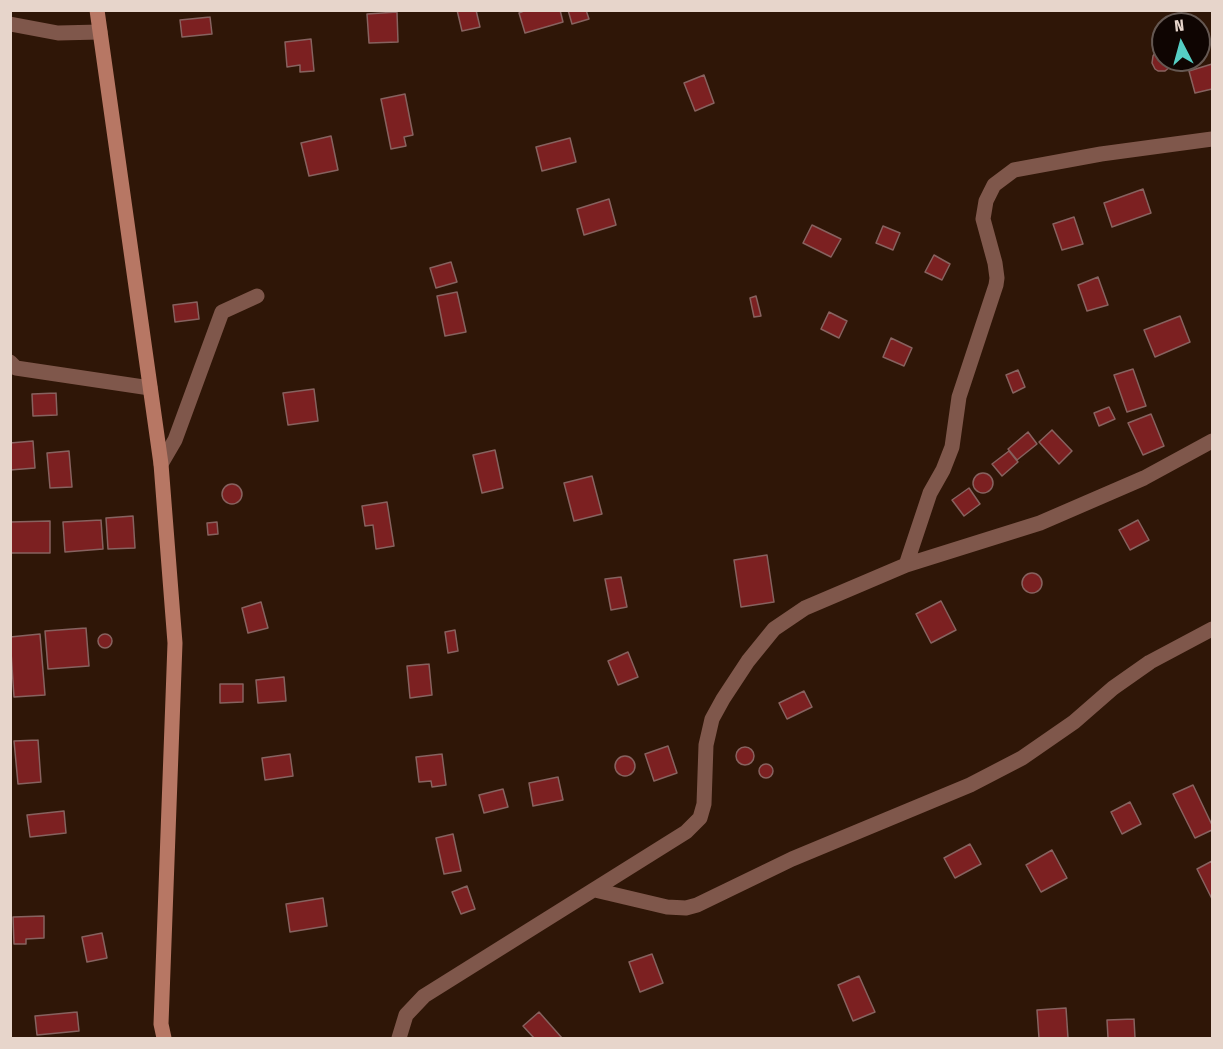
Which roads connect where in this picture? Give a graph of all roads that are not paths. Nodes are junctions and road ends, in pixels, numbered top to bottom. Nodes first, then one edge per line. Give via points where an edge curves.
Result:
1 (97, 10) edge
2 (10, 24) edge
3 (100, 32) junction
4 (1212, 139) edge
5 (257, 296) dead end
6 (10, 362) edge
7 (150, 388) junction
8 (1212, 441) edge
9 (161, 464) junction
10 (906, 565) junction
11 (1212, 629) edge
12 (595, 890) junction
13 (164, 1038) edge
14 (399, 1038) edge

1 - 3 main road
2 - 3 street via 58,33
3 - 7 main road
4 - 10 street via 1014,170 994,185 983,219 995,263 996,285 959,397 952,447 930,493
5 - 9 street via 222,312 175,440
6 - 7 street via 16,368
7 - 9 main road
8 - 10 street via 1144,478 1040,523
9 - 13 main road via 175,643 161,1024
10 - 12 street via 805,608 774,629 748,661 712,719 700,818 686,832
11 - 12 street via 1150,662 1022,758 970,785 792,859 697,905 668,907
12 - 14 street via 424,996 406,1015

